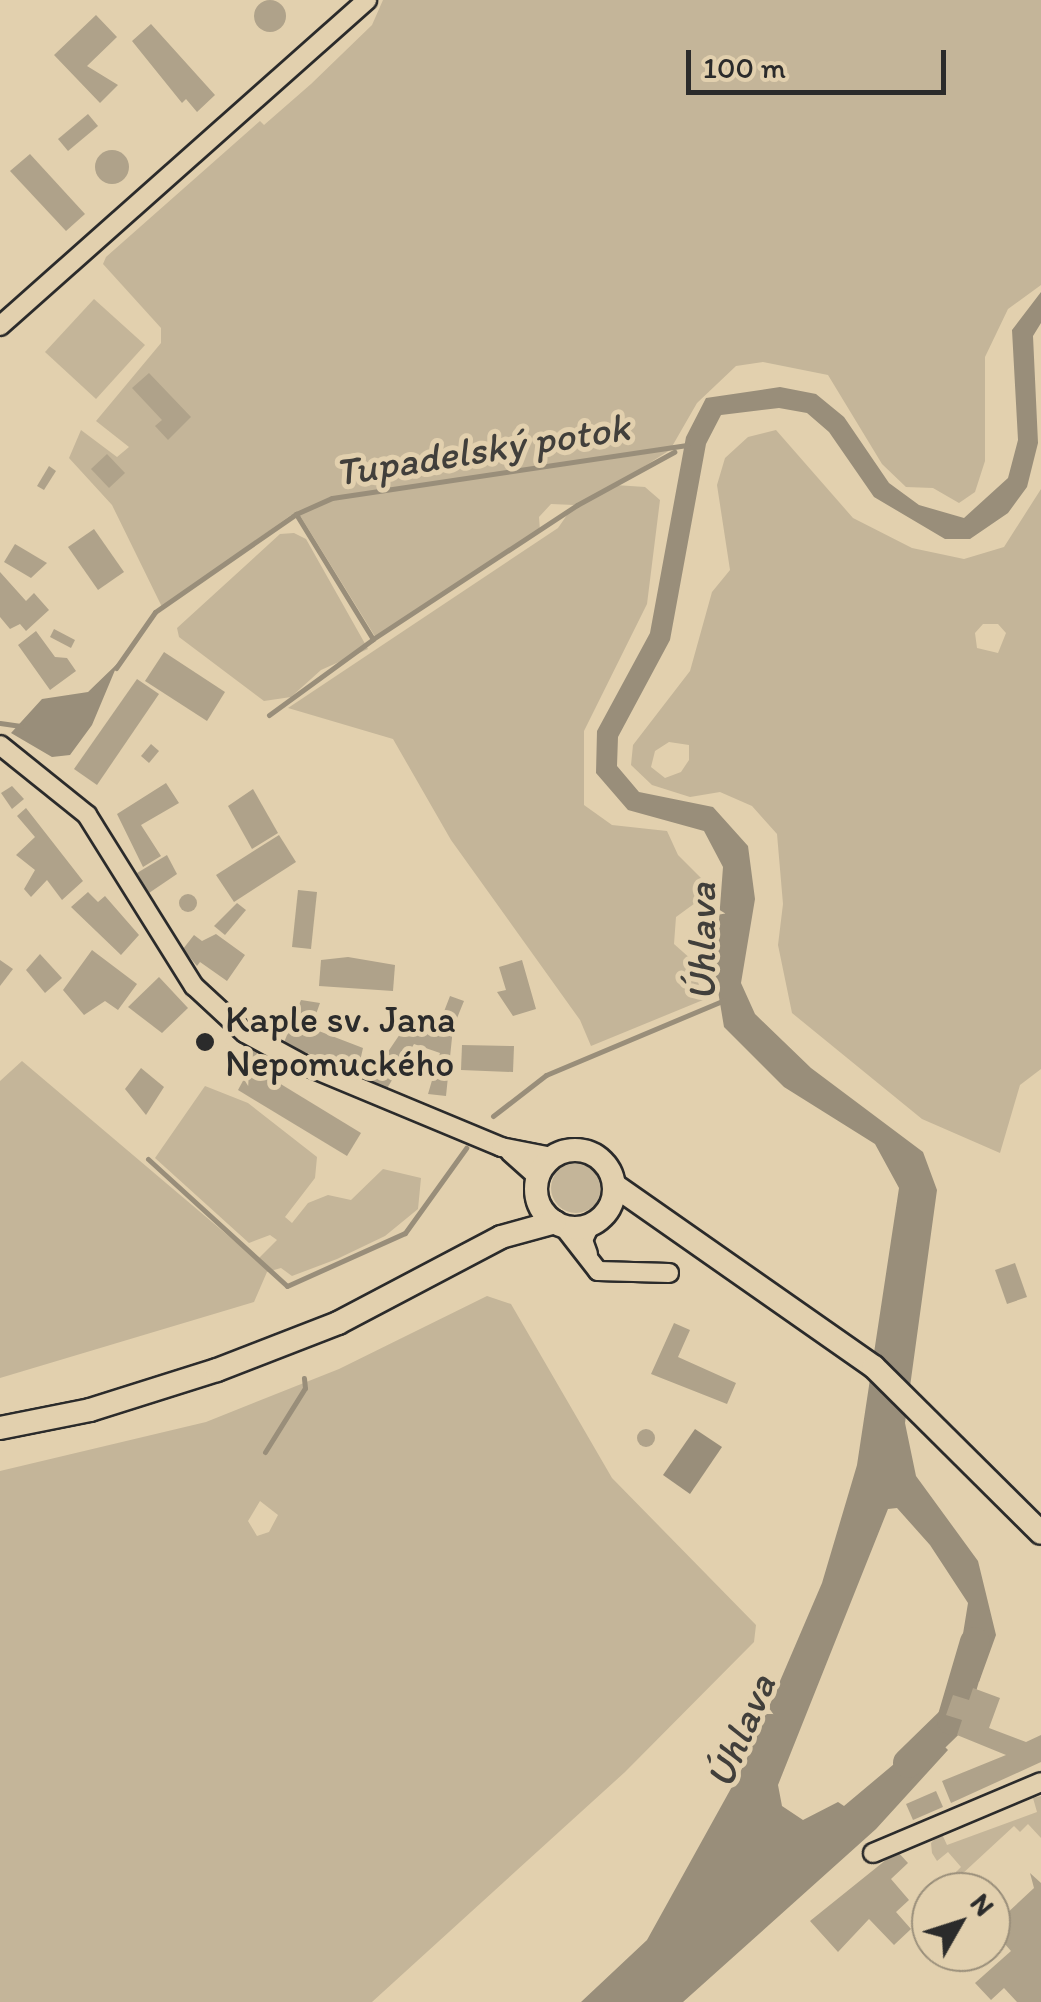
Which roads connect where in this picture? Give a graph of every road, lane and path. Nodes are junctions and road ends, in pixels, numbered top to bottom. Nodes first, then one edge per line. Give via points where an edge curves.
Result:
1 (367, 0) edge
2 (0, 326) edge
3 (0, 745) edge
4 (501, 1146) junction
5 (552, 1158) junction
6 (614, 1185) junction
7 (537, 1186) junction
8 (642, 1211) junction
9 (598, 1218) junction
10 (560, 1224) junction
11 (501, 1236) junction
12 (592, 1264) junction
13 (669, 1272) dead end
14 (0, 1428) edge
15 (1041, 1533) edge
16 (1041, 1782) edge
17 (872, 1854) dead end

1 - 2 street
3 - 4 street via 87,815 180,965 222,1016 302,1064
4 - 5 street
4 - 7 street
5 - 6 main road via 586,1152 608,1168
5 - 7 main road
6 - 8 main road
6 - 9 main road
7 - 10 main road
7 - 11 main road
8 - 9 main road
8 - 15 main road via 798,1309 968,1454
9 - 10 main road
9 - 12 street via 584,1240
10 - 11 main road
10 - 12 street
11 - 14 main road via 338,1322 217,1370 90,1410
12 - 13 street via 612,1276
16 - 17 street

